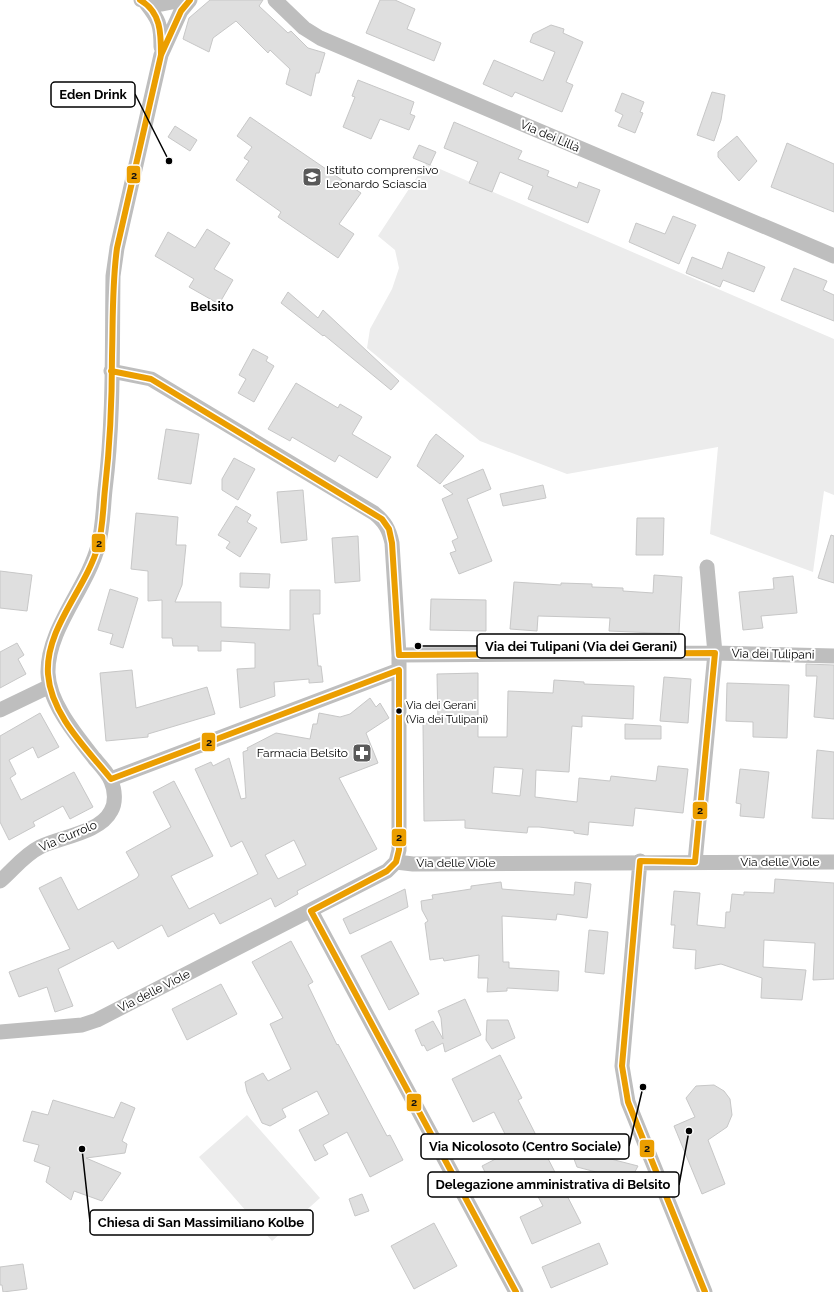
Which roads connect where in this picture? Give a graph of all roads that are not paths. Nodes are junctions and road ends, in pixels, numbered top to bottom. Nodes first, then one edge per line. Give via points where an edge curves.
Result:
1 (182, 0) edge
2 (190, 0) edge
3 (275, 0) edge
4 (142, 1) edge
5 (161, 55) junction
6 (834, 256) edge
7 (111, 371) junction
8 (707, 567) dead end
9 (715, 653) junction
10 (399, 655) junction
11 (834, 656) edge
12 (399, 670) junction
13 (50, 686) junction
14 (0, 710) edge
15 (111, 779) junction
16 (640, 861) junction
17 (396, 862) junction
18 (695, 862) junction
19 (834, 862) edge
20 (0, 881) edge
21 (311, 910) junction
22 (0, 1032) edge
23 (516, 1292) edge
24 (705, 1292) edge

1 - 4 street via 162,4
2 - 5 street via 181,11
3 - 6 street, Via dei Lillà via 304,28 320,38
4 - 5 street via 156,16 161,27
5 - 7 street via 117,248 113,276
7 - 10 street via 151,379 382,519 389,529 392,543
7 - 13 street via 110,451 98,545 92,564 51,650 48,672
8 - 9 street
9 - 10 street, Via dei Tulipani
9 - 11 street, Via dei Tulipani
9 - 18 street
10 - 12 street
12 - 15 street
12 - 17 street via 399,850
13 - 14 street
13 - 15 street via 52,696 73,731
15 - 20 street, Via Currolo via 114,803 105,820 95,827 39,847
16 - 17 street, Via delle Viole via 421,864
16 - 18 street, Via delle Viole
16 - 24 street via 622,1066 628,1102
17 - 21 street, Via delle Viole via 387,871
18 - 19 street, Via delle Viole
21 - 22 street, Via delle Viole via 96,1020 82,1025
21 - 23 street

